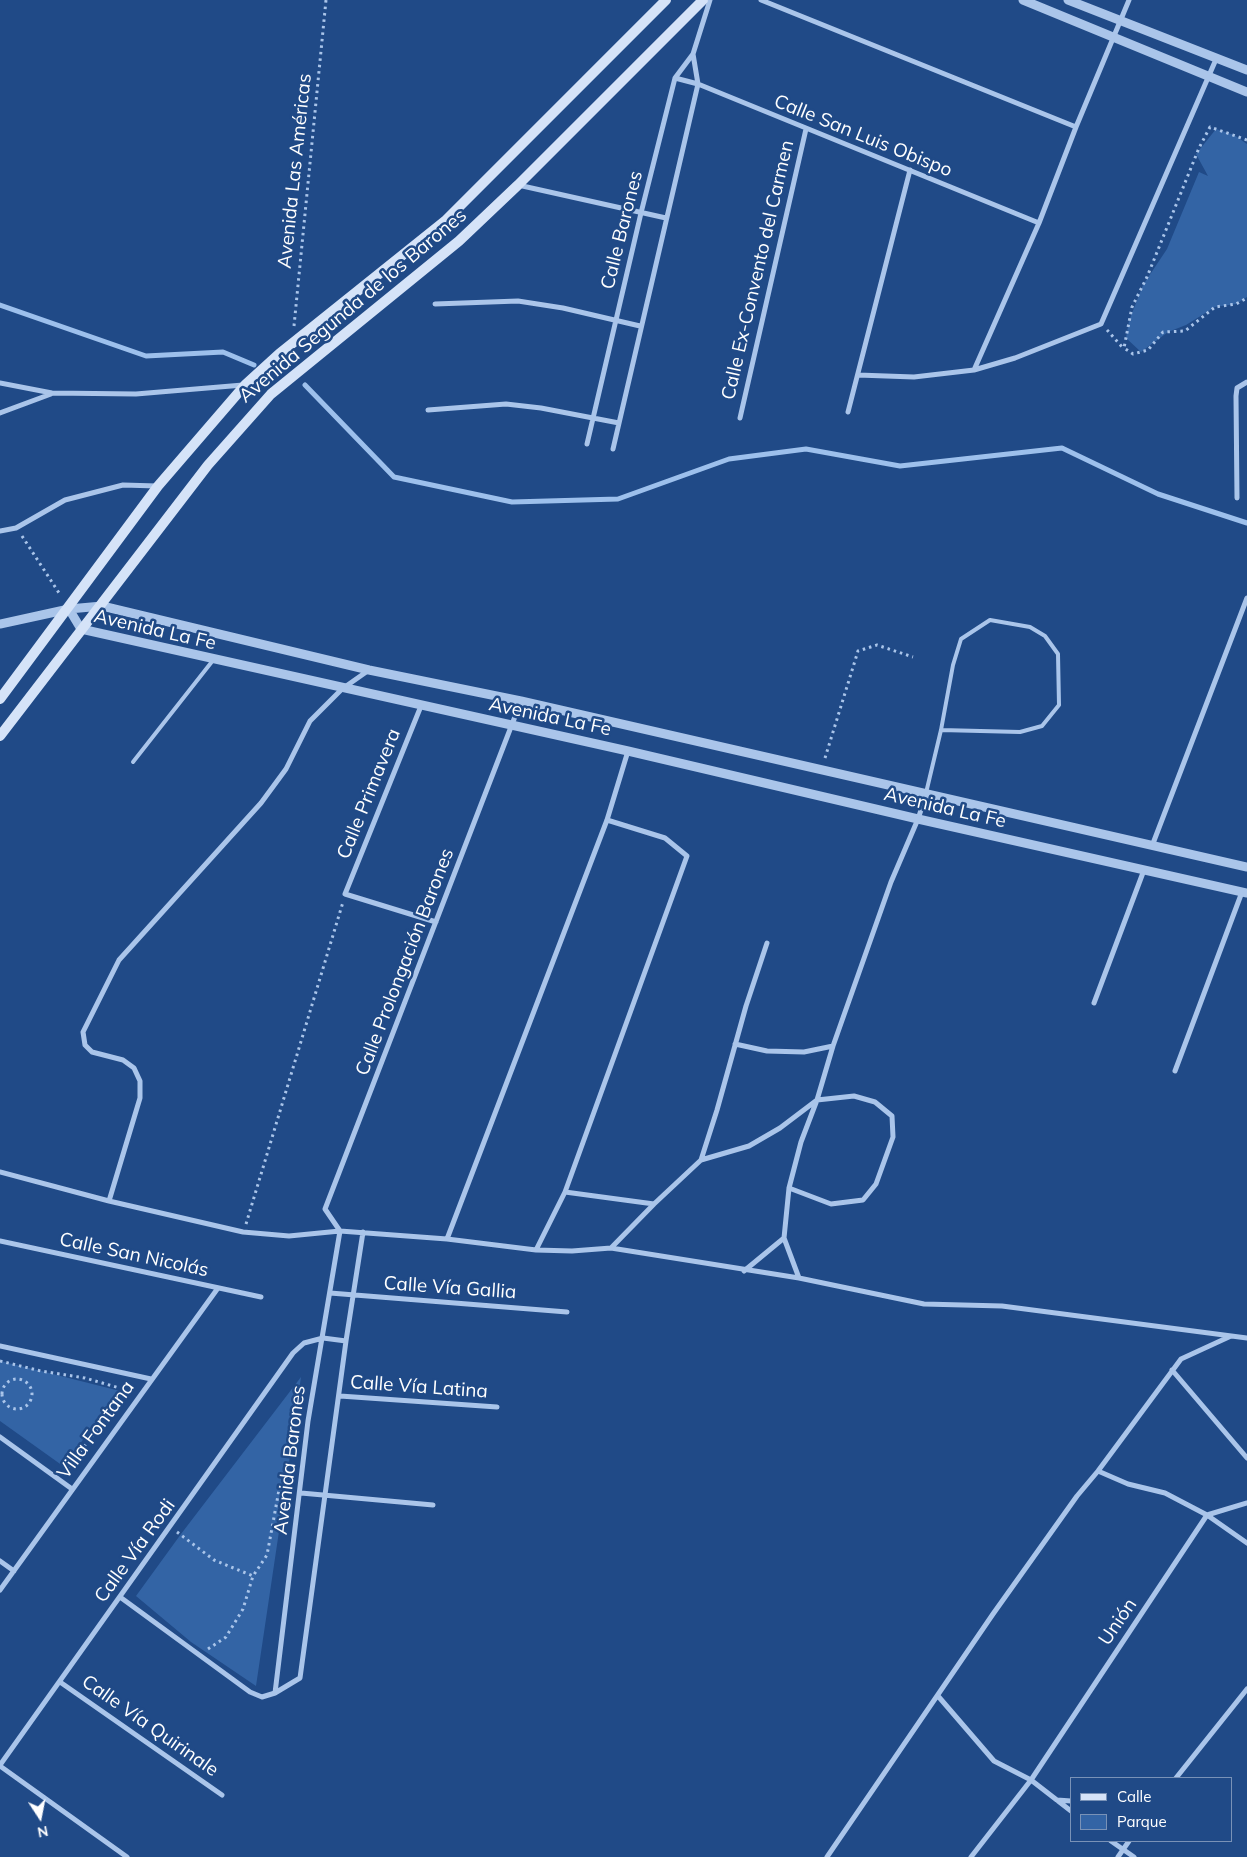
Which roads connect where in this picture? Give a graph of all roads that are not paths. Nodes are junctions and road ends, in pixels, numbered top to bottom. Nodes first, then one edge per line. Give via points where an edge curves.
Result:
1 (666, 0) edge
2 (703, 0) edge
3 (710, 0) edge
4 (761, 0) edge
5 (1023, 0) edge
6 (1068, 0) edge
7 (1129, 0) edge
8 (1121, 20) junction
9 (1113, 37) junction
10 (692, 54) junction
11 (1217, 58) junction
12 (1247, 70) edge
13 (1208, 77) junction
14 (675, 78) junction
15 (698, 84) junction
16 (1247, 92) edge
17 (1076, 127) junction
18 (806, 129) junction
19 (910, 170) junction
20 (518, 185) junction
21 (640, 212) junction
22 (666, 218) junction
23 (1039, 223) junction
24 (436, 304) dead end
25 (615, 320) junction
26 (640, 326) junction
27 (974, 370) junction
28 (858, 375) junction
29 (1247, 382) edge
30 (0, 383) edge
31 (245, 385) junction
32 (52, 393) junction
33 (428, 410) dead end
34 (848, 412) dead end
35 (0, 413) edge
36 (593, 418) junction
37 (740, 418) dead end
38 (618, 423) junction
39 (587, 444) dead end
40 (612, 449) dead end
41 (158, 486) junction
42 (1237, 498) dead end
43 (0, 531) edge
44 (1247, 598) edge
45 (102, 606) junction
46 (69, 609) junction
47 (0, 624) edge
48 (81, 629) junction
49 (214, 660) junction
50 (370, 670) junction
51 (342, 689) junction
52 (0, 699) edge
53 (521, 701) junction
54 (421, 706) junction
55 (512, 726) junction
56 (941, 730) junction
57 (0, 736) edge
58 (628, 751) junction
59 (133, 762) dead end
60 (926, 795) junction
61 (918, 819) junction
62 (607, 820) junction
63 (1152, 846) junction
64 (1247, 867) edge
65 (1144, 870) junction
66 (1245, 892) edge
67 (436, 922) junction
68 (767, 944) dead end
69 (1094, 1003) dead end
70 (735, 1044) junction
71 (833, 1046) junction
72 (1175, 1071) dead end
73 (817, 1100) junction
74 (701, 1160) junction
75 (0, 1172) edge
76 (789, 1188) junction
77 (565, 1192) junction
78 (108, 1201) junction
79 (654, 1204) junction
80 (340, 1231) junction
81 (363, 1232) junction
82 (784, 1238) junction
83 (447, 1239) junction
84 (0, 1241) edge
85 (611, 1248) junction
86 (536, 1250) junction
87 (744, 1271) junction
88 (799, 1278) junction
89 (218, 1288) junction
90 (330, 1293) junction
91 (354, 1296) junction
92 (261, 1297) dead end
93 (567, 1312) dead end
94 (1231, 1336) junction
95 (323, 1338) junction
96 (1247, 1338) edge
97 (346, 1341) junction
98 (0, 1346) edge
99 (1172, 1370) junction
100 (151, 1379) junction
101 (340, 1396) junction
102 (497, 1407) dead end
103 (0, 1437) edge
104 (1247, 1458) edge
105 (1098, 1471) junction
106 (72, 1489) junction
107 (301, 1493) junction
108 (326, 1495) junction
109 (1247, 1503) edge
110 (433, 1504) dead end
111 (1207, 1515) junction
112 (1247, 1543) edge
113 (0, 1561) edge
114 (14, 1571) junction
115 (0, 1590) edge
116 (120, 1597) junction
117 (60, 1682) junction
118 (1247, 1689) edge
119 (275, 1693) junction
120 (938, 1696) junction
121 (0, 1765) edge
122 (1177, 1777) edge
123 (1031, 1780) junction
124 (222, 1794) dead end
125 (1057, 1800) junction
126 (1070, 1801) edge
127 (1070, 1810) edge
128 (1112, 1842) edge
129 (1128, 1842) edge
130 (1123, 1850) junction
131 (127, 1857) edge
132 (827, 1857) edge
133 (971, 1857) edge
134 (1118, 1857) edge
135 (1134, 1857) edge

1 - 31 main road, Avenida Segunda de los Barones via 446,221
2 - 20 main road, Avenida Segunda de los Barones
3 - 10 street, Calle Barones
4 - 17 street
5 - 9 street
6 - 8 street
7 - 8 street
8 - 9 street
8 - 11 street
9 - 13 street
9 - 17 street
10 - 14 street, Calle Barones
10 - 15 street, Calle Barones
11 - 12 street
11 - 13 street
13 - 16 street
13 - 27 street via 1101,324 1015,358
14 - 15 street, Calle San Luis Obispo
14 - 21 street, Calle Barones
15 - 18 street, Calle San Luis Obispo
15 - 22 street, Calle Barones
17 - 23 street
18 - 19 street, Calle San Luis Obispo
18 - 37 street, Calle Ex-Convento del Carmen
19 - 23 street, Calle San Luis Obispo
19 - 28 street
20 - 21 street
20 - 45 main road, Avenida Segunda de los Barones via 459,240 271,394 208,464
21 - 22 street
21 - 25 street, Calle Barones
22 - 26 street, Calle Barones
23 - 27 street
24 - 25 street via 518,301
25 - 26 street
25 - 36 street, Calle Barones
26 - 38 street, Calle Barones
27 - 28 street via 914,377
28 - 34 street
29 - 42 street via 1237,388 1236,396
30 - 32 street
31 - 32 street via 136,394
31 - 41 main road, Avenida Segunda de los Barones
32 - 35 street
33 - 36 street via 506,404
36 - 38 street
36 - 39 street, Calle Barones
38 - 40 street, Calle Barones
41 - 43 street via 123,485 65,500 16,528
41 - 46 main road, Avenida Segunda de los Barones
44 - 63 street
45 - 46 street, Avenida La Fe
45 - 48 main road, Avenida Segunda de los Barones
45 - 50 street, Avenida La Fe
46 - 47 street
46 - 48 street, Avenida La Fe
46 - 52 main road, Avenida Segunda de los Barones
48 - 49 street, Avenida La Fe
48 - 57 main road, Avenida Segunda de los Barones
49 - 51 street, Avenida La Fe
49 - 59 lane
50 - 51 street
50 - 53 street, Avenida La Fe
51 - 54 street, Avenida La Fe
51 - 78 street via 310,721 286,768 261,803 119,960 83,1032 85,1045 92,1052 123,1060 134,1068 140,1081 140,1098
53 - 55 street, Calle Prolongación Barones
53 - 60 street, Avenida La Fe
54 - 55 street, Avenida La Fe
54 - 67 street, Calle Primavera via 345,894
55 - 58 street, Avenida La Fe
55 - 67 street, Calle Prolongación Barones
56 - 56 lane via 961,639 990,620 1030,626 1045,636 1058,654 1059,705 1042,726 1020,732
56 - 60 lane
58 - 61 street, Avenida La Fe
58 - 62 street
60 - 61 street
60 - 63 street, Avenida La Fe
61 - 65 street, Avenida La Fe
61 - 71 street via 891,882
62 - 77 street via 665,838 687,856
62 - 83 street
63 - 64 street, Avenida La Fe
65 - 66 street, Avenida La Fe
65 - 69 street
66 - 72 street
67 - 80 street, Calle Prolongación Barones via 325,1209
68 - 70 street
70 - 71 street via 767,1051 804,1052
70 - 74 street
71 - 73 street
73 - 74 street via 749,1146
73 - 76 street via 801,1142
73 - 76 street via 854,1096 876,1102 892,1116 893,1137 876,1184 863,1200 831,1204
74 - 79 street
75 - 78 street
76 - 82 street
77 - 79 street
77 - 86 street
78 - 80 street via 243,1232 289,1236
79 - 85 street
80 - 81 street
80 - 90 street, Avenida Barones
81 - 83 street
81 - 91 street, Avenida Barones
82 - 87 street
82 - 88 street
83 - 86 street
84 - 89 street, Calle San Nicolás
85 - 86 street
85 - 87 street
87 - 88 street
88 - 94 street via 924,1304 1002,1306
89 - 92 street, Calle San Nicolás
89 - 100 street, Villa Fontana
90 - 91 street, Calle Vía Gallia
90 - 95 street, Avenida Barones
91 - 93 street, Calle Vía Gallia
91 - 97 street, Avenida Barones
94 - 96 street
94 - 99 street via 1181,1359
95 - 97 street
95 - 107 street, Avenida Barones via 308,1422
95 - 116 street, Calle Vía Rodi via 304,1343 293,1353
97 - 101 street, Avenida Barones
98 - 100 street
99 - 104 street
99 - 105 street
100 - 106 street, Villa Fontana
101 - 102 street, Calle Vía Latina
101 - 108 street, Avenida Barones
103 - 106 street
105 - 111 street via 1128,1484 1165,1494
105 - 120 street via 1015,1582
106 - 114 street, Villa Fontana
107 - 108 street
107 - 119 street, Avenida Barones
108 - 110 street
108 - 119 street, Avenida Barones via 300,1678
109 - 111 street
111 - 112 street
111 - 123 street, Unión
113 - 114 street
114 - 115 street, Villa Fontana
116 - 117 street, Calle Vía Rodi
116 - 119 street via 250,1692 262,1697
117 - 121 street, Calle Vía Rodi
117 - 124 street, Calle Vía Quirinale
118 - 122 street
120 - 123 street via 994,1761
120 - 132 street
121 - 131 street
123 - 125 street
123 - 133 street, Unión
125 - 126 street
125 - 127 street
128 - 130 street
129 - 130 street
130 - 134 street
130 - 135 street

